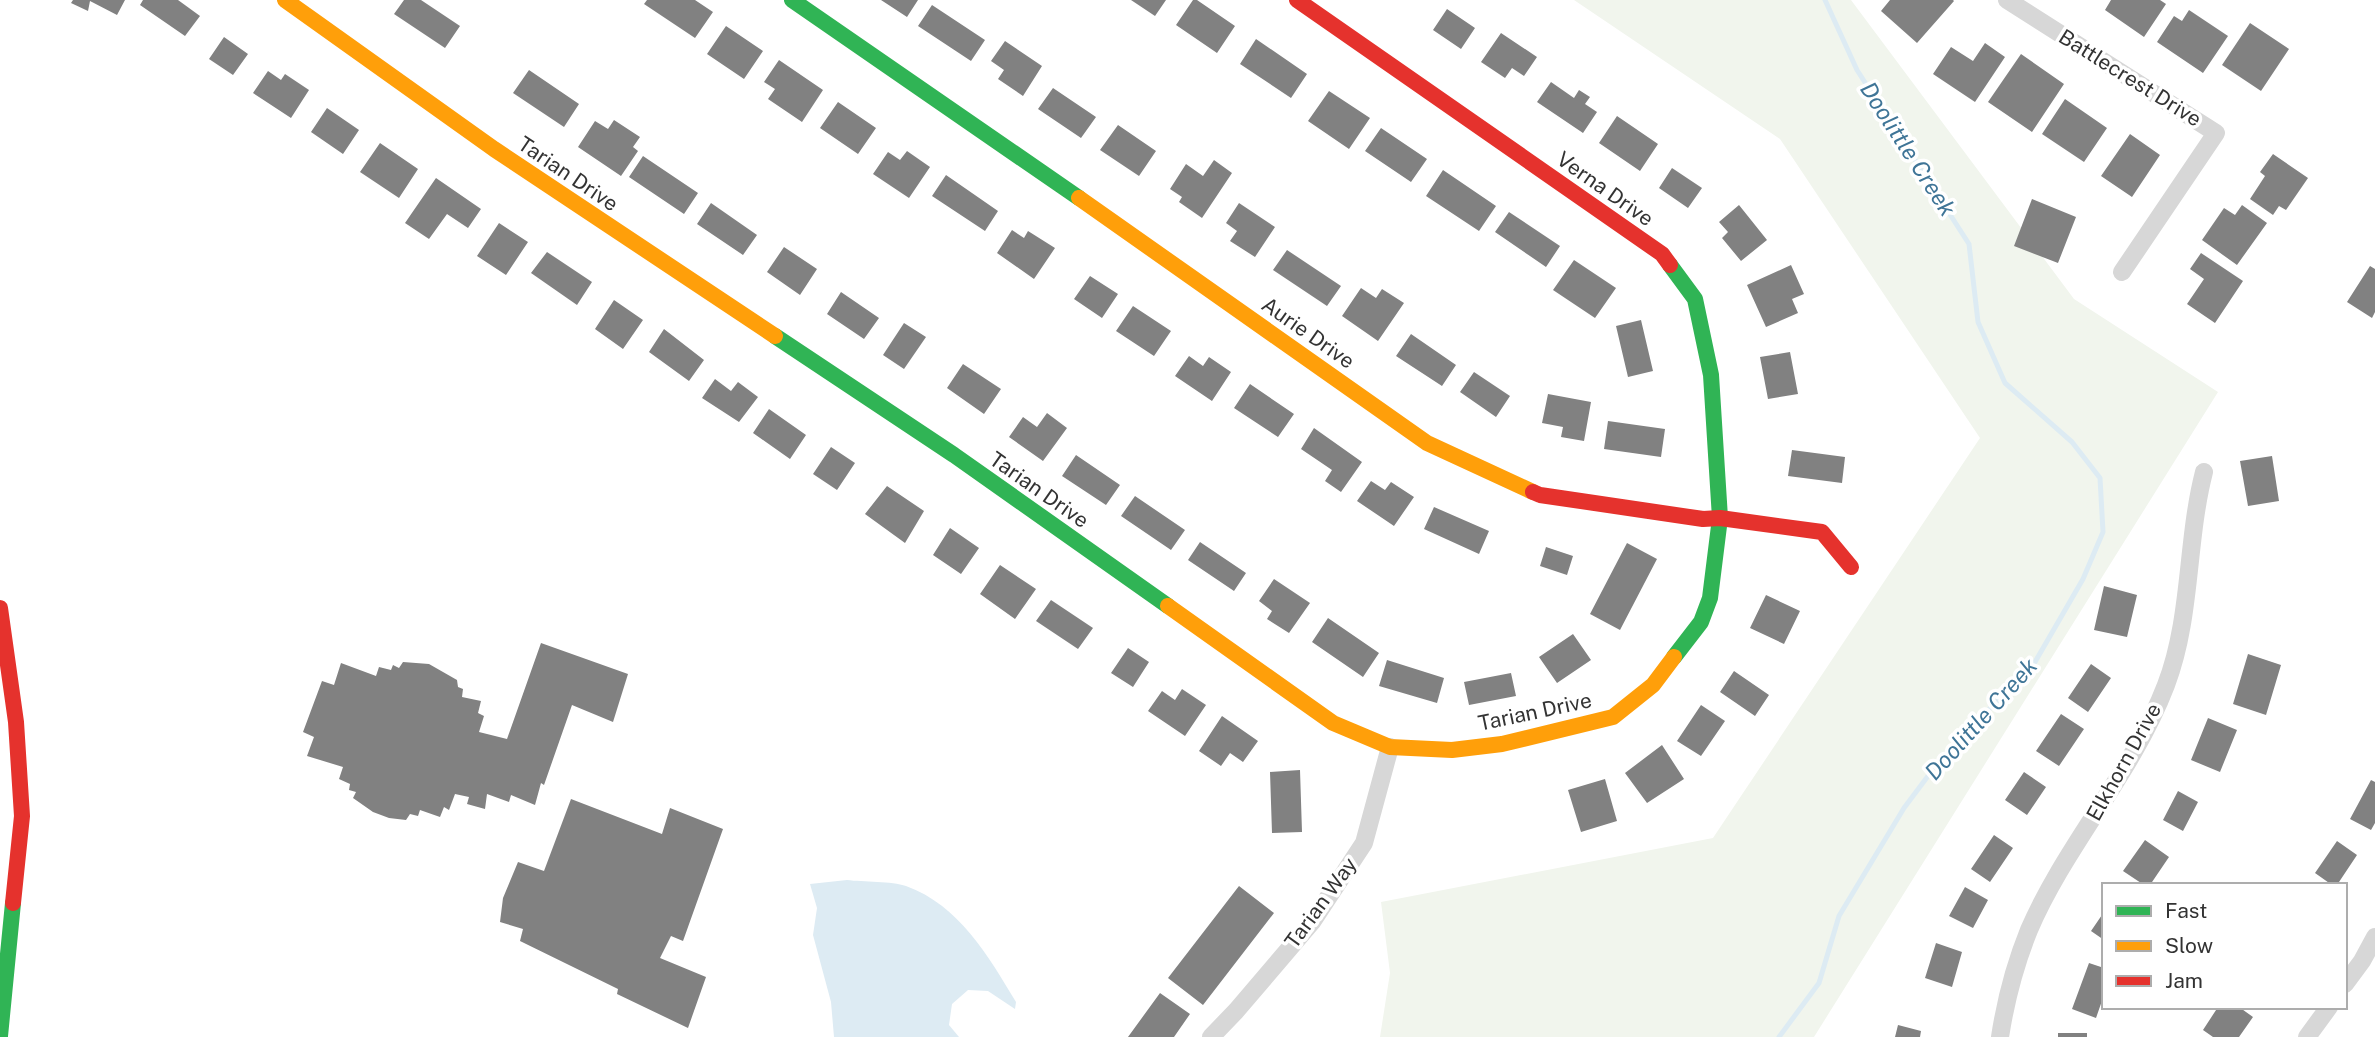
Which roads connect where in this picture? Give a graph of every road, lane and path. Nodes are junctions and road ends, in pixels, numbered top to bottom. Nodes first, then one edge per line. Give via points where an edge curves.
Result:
1 (285, 0) edge
2 (792, 0) edge
3 (1297, 0) edge
4 (2007, 0) edge
5 (2122, 272) dead end
6 (2204, 472) dead end
7 (1720, 518) junction
8 (1851, 567) dead end
9 (0, 608) edge
10 (1390, 747) junction
11 (2375, 937) edge
12 (2347, 981) edge
13 (2328, 1009) edge
14 (0, 1036) edge
15 (1211, 1037) edge
16 (2000, 1037) edge
17 (2307, 1037) edge

1 - 10 street, Tarian Drive via 494,149 954,455 1333,723
2 - 7 street, Aurie Drive via 1427,443 1540,495
3 - 7 street, Verna Drive via 1662,254 1695,299 1712,375
4 - 5 street, Battlecrest Drive via 2216,133
6 - 16 street, Elkhorn Drive via 2185,611 2167,683 2118,781 2030,928 2008,986
7 - 8 street, Aurie Drive via 1822,532
7 - 10 street, Tarian Drive via 1710,598 1701,622 1653,685 1613,717 1502,744 1452,750
9 - 14 street via 16,722 22,816
10 - 15 street, Tarian Way via 1364,843 1312,922
11 - 12 street
13 - 17 street

